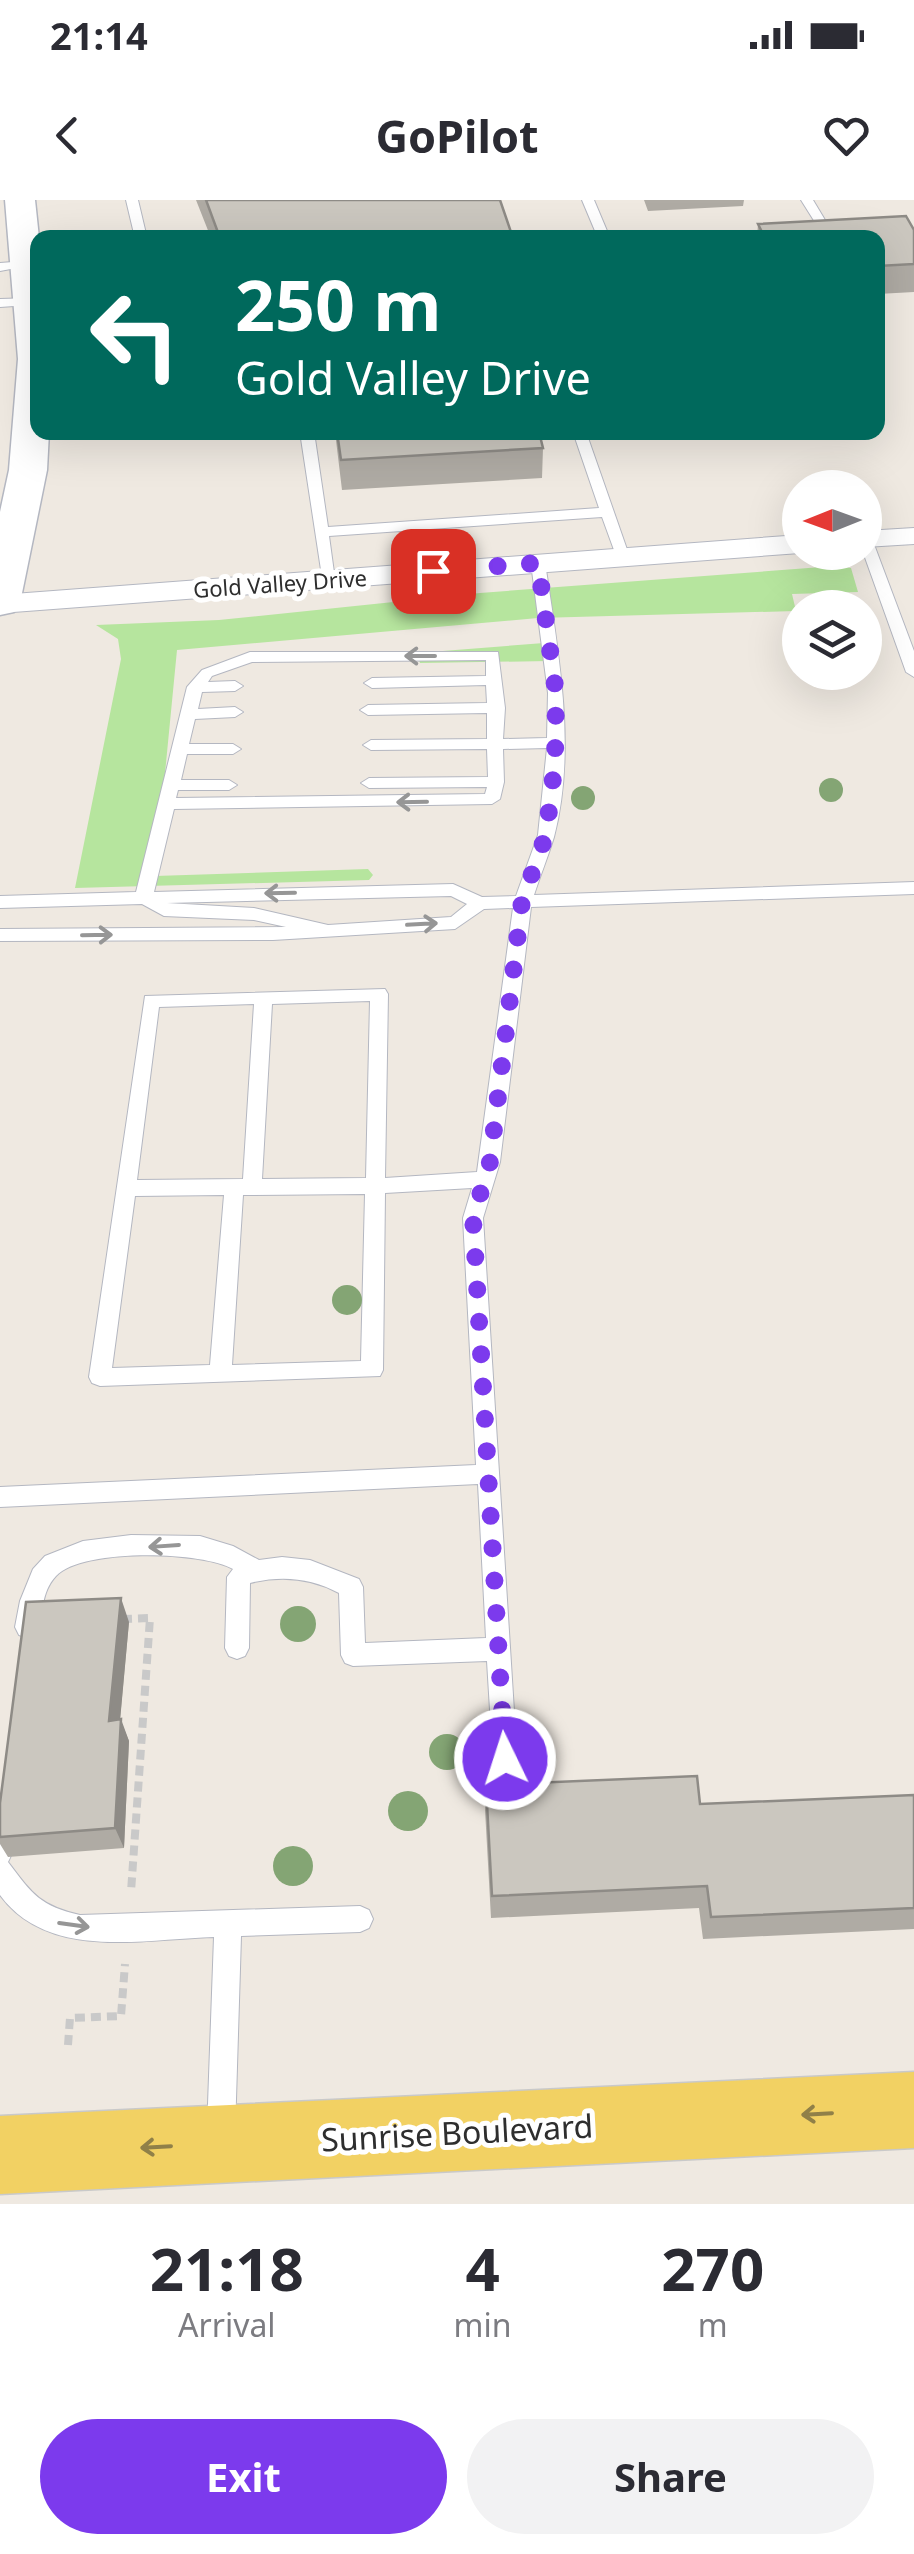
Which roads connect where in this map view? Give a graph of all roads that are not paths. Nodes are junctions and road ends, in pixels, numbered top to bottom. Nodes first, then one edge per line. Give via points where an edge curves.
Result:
1 (20, 200) edge
2 (132, 200) edge
3 (588, 200) edge
4 (807, 200) edge
5 (842, 229) edge
6 (139, 230) edge
7 (601, 230) edge
8 (825, 230) joint
9 (21, 299) edge
10 (30, 338) edge
11 (30, 438) edge
12 (309, 440) edge
13 (582, 440) edge
14 (607, 512) junction
15 (8, 528) edge
16 (321, 532) junction
17 (914, 536) edge
18 (882, 539) edge
19 (782, 545) edge
20 (623, 558) junction
21 (538, 563) junction
22 (880, 570) edge
23 (328, 580) junction
24 (1, 593) edge
25 (914, 672) edge
26 (494, 680) junction
27 (372, 683) dead end
28 (194, 686) junction
29 (235, 686) dead end
30 (497, 708) junction
31 (368, 710) dead end
32 (235, 712) dead end
33 (187, 714) junction
34 (495, 743) junction
35 (555, 743) junction
36 (371, 746) dead end
37 (233, 748) dead end
38 (180, 750) junction
39 (496, 782) junction
40 (369, 783) dead end
41 (229, 784) dead end
42 (170, 785) junction
43 (165, 804) junction
44 (914, 888) edge
45 (144, 898) junction
46 (522, 901) junction
47 (0, 902) edge
48 (480, 903) junction
49 (326, 930) junction
50 (0, 935) edge
51 (264, 999) junction
52 (485, 1179) junction
53 (376, 1186) junction
54 (126, 1188) junction
55 (243, 1188) junction
56 (220, 1374) junction
57 (487, 1474) junction
58 (0, 1498) edge
59 (256, 1570) junction
60 (237, 1648) dead end
61 (498, 1649) junction
62 (23, 1660) edge
63 (505, 1759) dead end
64 (7, 1795) edge
65 (0, 1853) edge
66 (0, 1872) edge
67 (360, 1919) dead end
68 (228, 1924) junction
69 (914, 2110) edge
70 (221, 2144) junction
71 (0, 2155) edge

1 - 9 main road
2 - 6 lane
3 - 7 lane
4 - 8 lane
5 - 8 lane
9 - 10 main road
11 - 15 main road via 28,470
12 - 16 lane
13 - 14 lane
14 - 16 lane
14 - 20 lane
15 - 24 main road
16 - 23 lane
17 - 18 street
19 - 20 street, Gold Valley Drive
20 - 21 street, Gold Valley Drive
21 - 23 street, Gold Valley Drive
21 - 35 lane via 556,693
22 - 25 lane via 898,608
23 - 24 street, Gold Valley Drive
26 - 27 lane
26 -> 28 lane via 493,655 250,657 207,673
26 - 30 lane
28 - 29 lane
28 - 33 lane
30 - 31 lane
30 - 34 lane
32 - 33 lane
33 - 38 lane
34 - 35 lane
34 - 36 lane
34 - 39 lane
35 - 46 lane via 546,835
37 - 38 lane
38 - 42 lane
39 - 40 lane
39 -> 43 lane via 492,798
41 - 42 lane
42 - 43 lane
43 - 45 lane
44 - 46 lane
45 - 47 lane
48 -> 45 lane via 453,890
45 - 49 lane via 164,910 254,914
46 - 48 lane
46 - 52 lane
49 -> 48 lane via 455,922
50 -> 49 lane
51 - 53 lane via 379,994
51 - 54 lane via 151,1001
51 - 55 lane
52 - 53 lane
52 - 57 lane via 473,1218
53 - 55 lane
53 - 56 lane via 372,1370
54 - 55 lane
54 - 56 lane via 100,1378
55 - 56 lane
57 - 58 lane
57 - 61 lane
59 - 60 lane via 240,1578
59 - 61 lane via 307,1569 351,1587 353,1655
59 -> 62 lane via 193,1544 71,1553 36,1585
61 - 63 lane
64 - 65 lane
66 -> 68 lane via 18,1901 42,1920 80,1928
67 - 68 lane
68 - 70 lane
69 -> 70 main road, Sunrise Boulevard
70 -> 71 main road, Sunrise Boulevard

